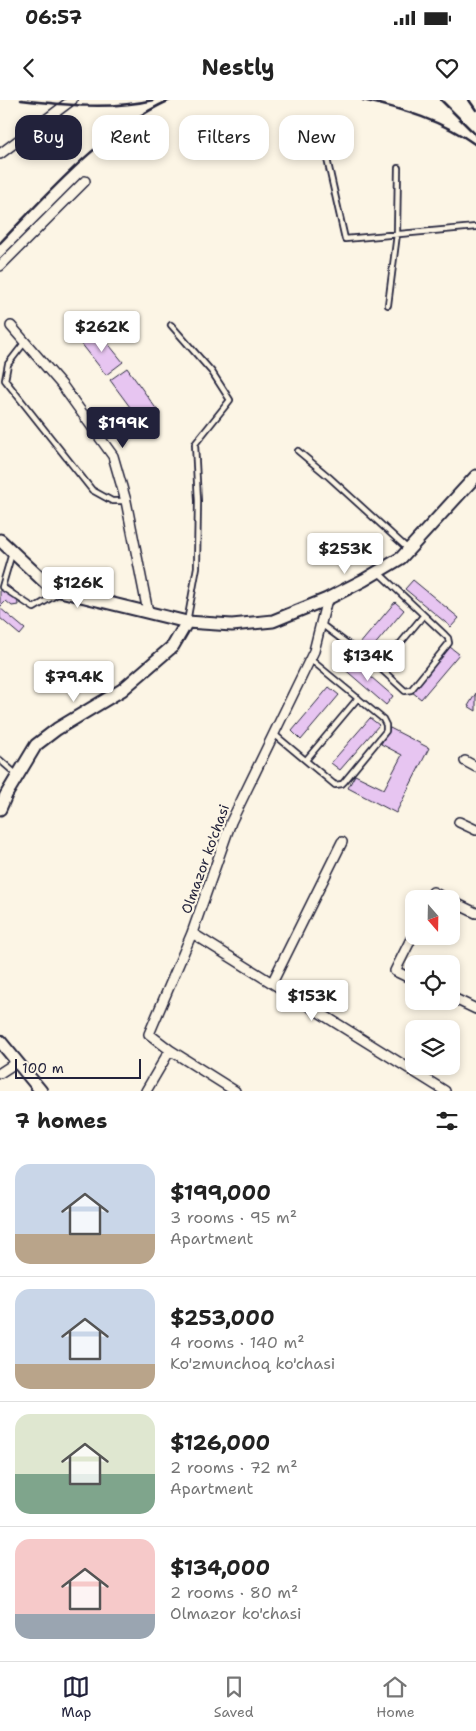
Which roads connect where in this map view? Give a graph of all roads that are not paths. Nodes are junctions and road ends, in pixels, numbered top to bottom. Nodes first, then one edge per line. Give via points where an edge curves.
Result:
1 (72, 100) edge
2 (0, 154) edge
3 (327, 160) edge
4 (398, 168) dead end
5 (85, 181) dead end
6 (476, 227) edge
7 (397, 234) junction
8 (0, 266) edge
9 (388, 305) dead end
10 (11, 326) dead end
11 (171, 326) dead end
12 (25, 342) junction
13 (298, 451) dead end
14 (476, 476) edge
15 (126, 501) junction
16 (0, 540) edge
17 (408, 550) junction
18 (12, 552) junction
19 (377, 572) junction
20 (61, 591) junction
21 (328, 599) junction
22 (148, 612) junction
23 (423, 616) junction
24 (187, 622) junction
25 (321, 624) junction
26 (310, 659) junction
27 (380, 668) junction
28 (358, 698) junction
29 (274, 734) junction
30 (0, 760) edge
31 (306, 760) junction
32 (465, 762) dead end
33 (476, 768) edge
34 (17, 775) junction
35 (0, 808) edge
36 (459, 822) dead end
37 (476, 830) edge
38 (342, 842) dead end
39 (460, 905) edge
40 (476, 913) edge
41 (192, 933) junction
42 (408, 945) edge
43 (405, 976) edge
44 (272, 983) junction
45 (460, 1001) edge
46 (476, 1008) edge
47 (0, 1040) edge
48 (170, 1050) junction
49 (16, 1062) junction
50 (0, 1073) edge
51 (41, 1091) edge
52 (146, 1091) edge
53 (235, 1091) edge
54 (445, 1091) edge

1 - 2 street
3 - 7 lane via 345,239
4 - 7 lane
5 - 8 street
6 - 7 lane
7 - 9 lane
10 - 12 street
11 - 24 lane via 212,372 230,400 195,444 198,566
12 - 15 street via 62,385 113,456
12 - 15 lane via 8,364 4,380 92,490 112,501
13 - 17 lane
14 - 17 street
15 - 22 street
16 - 18 street
17 - 19 street via 402,558
18 - 20 street via 52,589
18 - 20 lane via 2,587 34,608
19 - 21 street
19 - 23 lane
20 - 22 street
21 - 24 street via 273,621 232,625
21 - 25 street, Olmazor ko'chasi
22 - 24 street
23 - 27 lane
23 - 27 lane via 450,641 415,686 405,691
24 - 34 street via 173,646 122,690 36,745
25 - 26 street, Olmazor ko'chasi
25 - 27 lane
26 - 28 lane
26 - 29 street, Olmazor ko'chasi
28 - 31 lane
28 - 31 lane via 383,719 386,731 344,782 334,785
29 - 31 lane
29 - 41 street, Olmazor ko'chasi via 231,822
30 - 34 lane
32 - 33 street
34 - 35 street
36 - 37 street
38 - 44 street
39 - 40 street
41 - 44 street
41 - 48 street, Olmazor ko'chasi via 149,1034
42 - 43 street via 395,971
44 - 54 street
45 - 46 street
47 - 49 street
48 - 52 street
48 - 53 street
49 - 50 street
49 - 51 street

